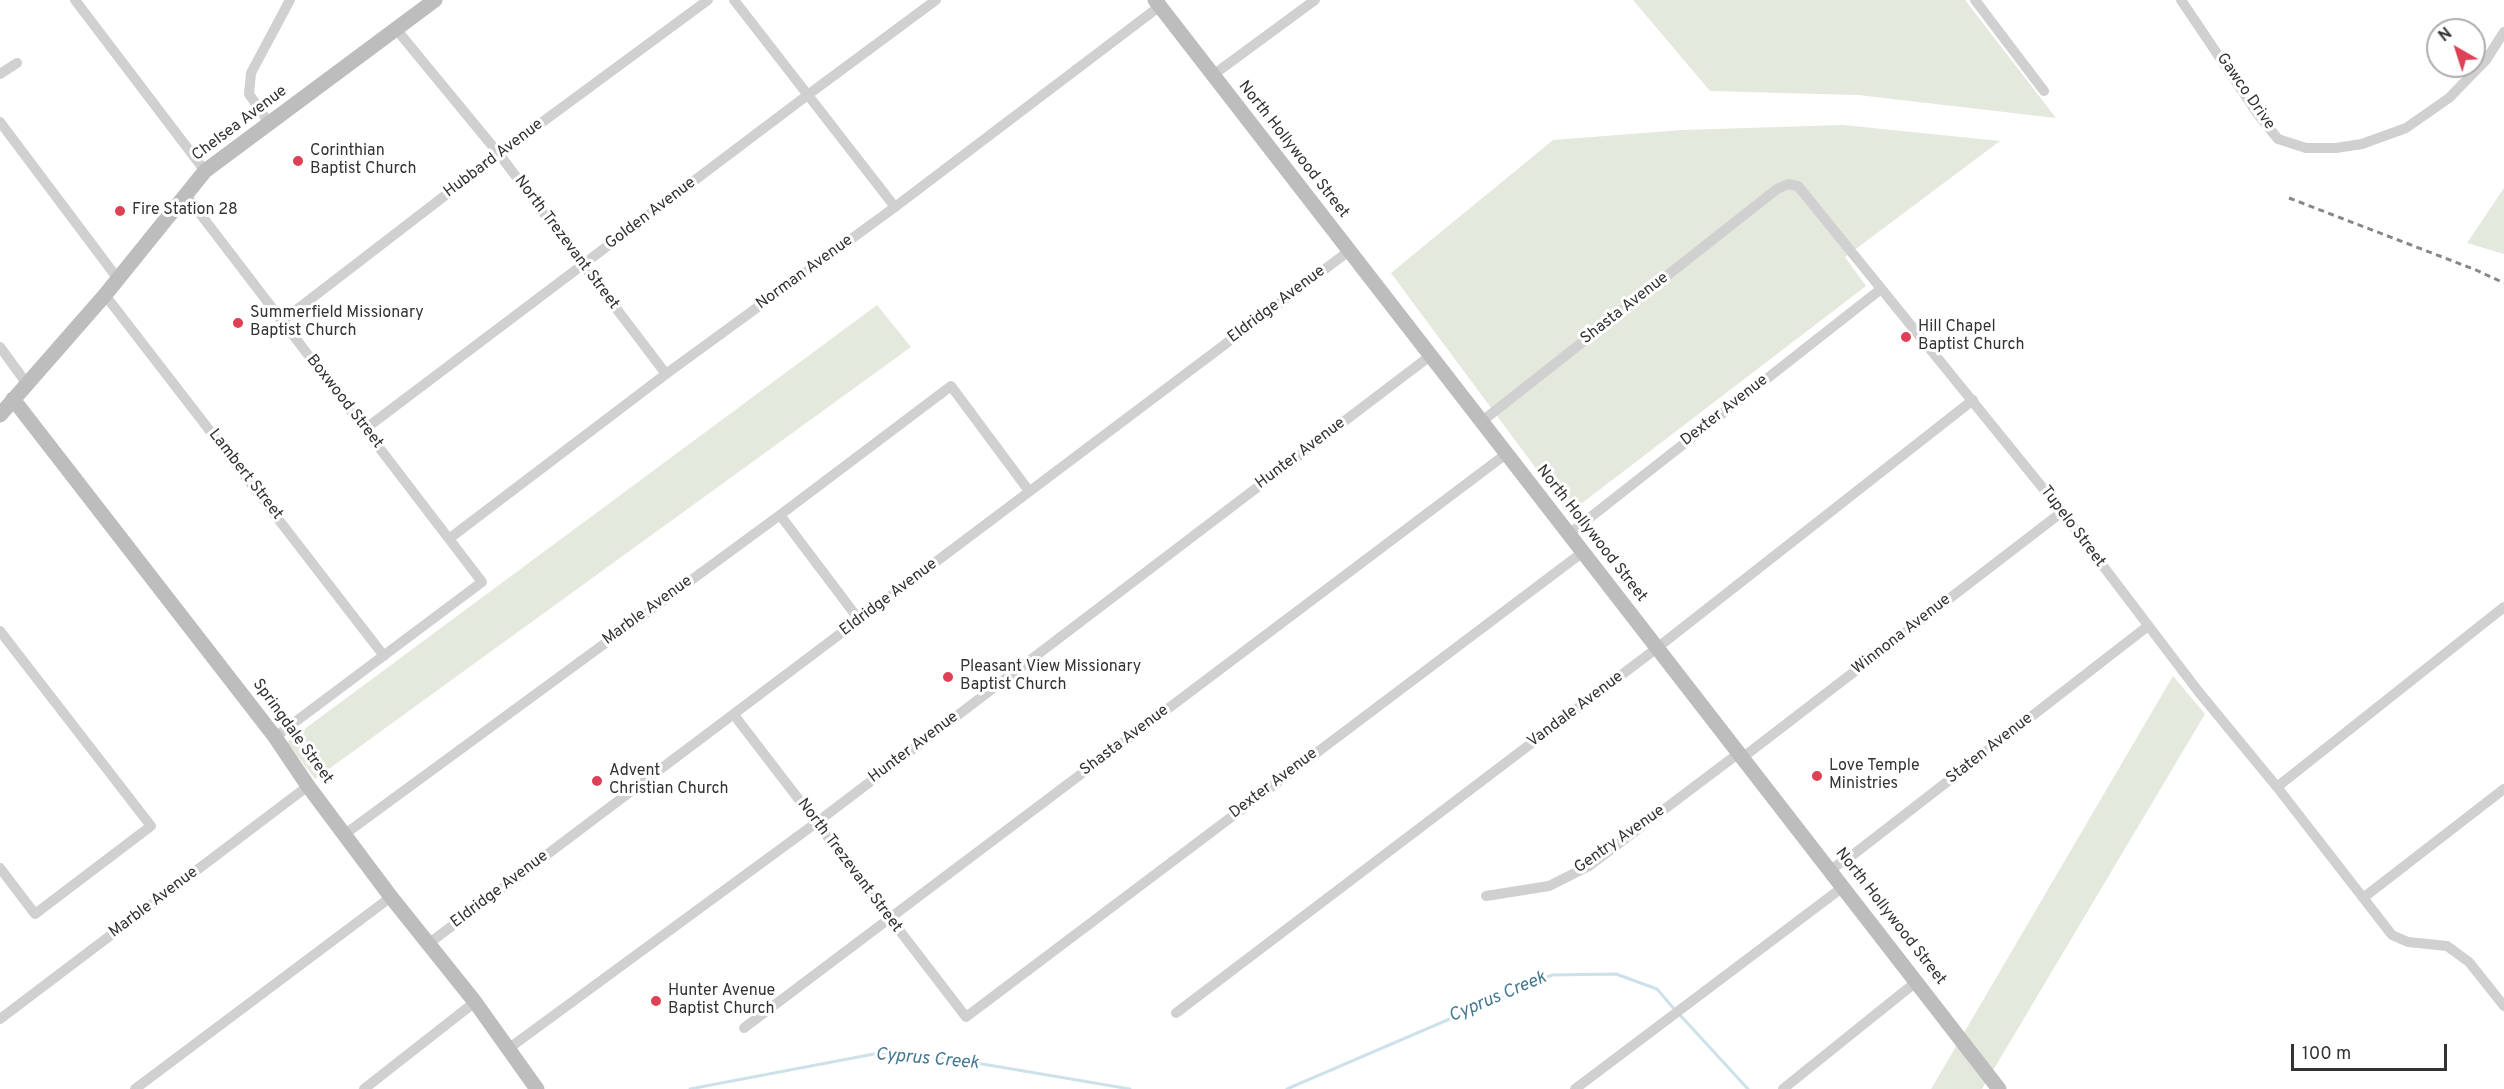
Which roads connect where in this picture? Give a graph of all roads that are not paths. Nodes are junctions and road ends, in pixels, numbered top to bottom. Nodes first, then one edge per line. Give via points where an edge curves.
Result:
1 (75, 0) edge
2 (290, 0) edge
3 (435, 0) edge
4 (708, 0) edge
5 (734, 0) edge
6 (936, 0) edge
7 (1315, 0) edge
8 (1975, 0) edge
9 (2181, 0) edge
10 (1157, 3) edge
11 (396, 29) junction
12 (2504, 32) edge
13 (17, 63) dead end
14 (0, 74) edge
15 (1213, 75) junction
16 (2044, 91) dead end
17 (809, 94) junction
18 (0, 122) edge
19 (269, 123) junction
20 (499, 154) junction
21 (205, 171) junction
22 (185, 194) junction
23 (1768, 196) joint
24 (895, 207) junction
25 (1348, 250) junction
26 (584, 265) junction
27 (118, 279) junction
28 (1881, 289) junction
29 (105, 295) junction
30 (282, 321) junction
31 (0, 347) edge
32 (1430, 356) junction
33 (666, 374) junction
34 (27, 384) junction
35 (14, 399) junction
36 (1973, 400) junction
37 (0, 415) edge
38 (1481, 422) junction
39 (365, 429) junction
40 (1506, 454) junction
41 (1029, 492) junction
42 (2062, 512) junction
43 (780, 515) junction
44 (1569, 534) junction
45 (450, 538) junction
46 (1583, 552) junction
47 (2504, 607) edge
48 (860, 621) junction
49 (2148, 626) junction
50 (0, 631) edge
51 (1657, 648) junction
52 (384, 656) junction
53 (734, 715) junction
54 (275, 737) junction
55 (1741, 755) junction
56 (308, 786) junction
57 (2277, 787) junction
58 (2504, 789) edge
59 (816, 822) junction
60 (345, 834) junction
61 (0, 868) edge
62 (1830, 870) junction
63 (1843, 887) junction
64 (1486, 896) dead end
65 (391, 897) junction
66 (2363, 898) junction
67 (888, 919) junction
68 (428, 944) junction
69 (1916, 982) junction
70 (475, 1002) junction
71 (2504, 1006) edge
72 (1176, 1013) dead end
73 (966, 1017) joint
74 (0, 1019) edge
75 (744, 1028) dead end
76 (508, 1050) junction
77 (135, 1089) edge
78 (364, 1089) edge
79 (537, 1089) edge
80 (1575, 1089) edge
81 (1784, 1089) edge
82 (2000, 1089) edge

1 - 21 street
2 - 19 street via 251,73 249,94
3 - 11 main road, Chelsea Avenue
4 - 20 street, Hubbard Avenue
5 - 17 street
6 - 17 street, Golden Avenue
7 - 15 street
8 - 16 street
9 - 12 street, Gawco Drive via 2278,139 2306,148 2362,144 2406,128 2449,98 2486,60
10 - 15 main road, North Hollywood Street
10 - 24 street, Norman Avenue
11 - 19 main road, Chelsea Avenue
11 - 20 street, North Trezevant Street
13 - 14 street
15 - 25 main road, North Hollywood Street
17 - 24 street
17 - 26 street, Golden Avenue
18 - 27 street
19 - 21 main road, Chelsea Avenue
20 - 26 street, North Trezevant Street
20 - 30 street, Hubbard Avenue
21 - 22 main road, Chelsea Avenue
22 - 27 main road, Chelsea Avenue
22 - 30 street, Boxwood Street
23 - 28 street, Tupelo Street via 1788,184 1803,189
23 - 38 street, Shasta Avenue
24 - 33 street, Norman Avenue
25 - 32 main road, North Hollywood Street
25 - 41 street, Eldridge Avenue
26 - 33 street, North Trezevant Street
26 - 39 street, Golden Avenue
27 - 29 main road, Chelsea Avenue
28 - 36 street, Tupelo Street
28 - 44 street, Dexter Avenue
29 - 34 main road, Chelsea Avenue
29 - 52 street, Lambert Street
30 - 39 street, Boxwood Street
31 - 34 street
32 - 38 main road, North Hollywood Street
32 - 59 street, Hunter Avenue
33 - 45 street, Norman Avenue
34 - 35 main road, Chelsea Avenue
35 - 37 main road, Chelsea Avenue
35 - 54 main road, Springdale Street
36 - 42 street, Tupelo Street
36 - 51 street, Vandale Avenue
38 - 40 main road, North Hollywood Street
39 - 45 street, Boxwood Street
40 - 44 main road, North Hollywood Street
40 - 67 street, Shasta Avenue
41 - 43 street, Marble Avenue via 951,386
41 - 48 street, Eldridge Avenue
42 - 49 street, Tupelo Street
42 - 55 street, Winnona Avenue
43 - 48 street
43 - 60 street, Marble Avenue
44 - 46 main road, North Hollywood Street
45 - 52 street, Boxwood Street via 482,582
46 - 51 main road, North Hollywood Street
46 - 73 street, Dexter Avenue
47 - 57 street
48 - 53 street, Eldridge Avenue
49 - 57 street, Tupelo Street
49 - 62 street, Staten Avenue
50 - 61 street via 151,826 35,914
51 - 55 main road, North Hollywood Street
51 - 72 street, Vandale Avenue
52 - 54 street
53 - 59 street, North Trezevant Street
53 - 68 street, Eldridge Avenue
54 - 56 main road, Springdale Street
55 - 62 main road, North Hollywood Street
55 - 64 street, Gentry Avenue via 1589,866 1549,886
56 - 60 main road, Springdale Street
56 - 74 street, Marble Avenue
57 - 66 street, Tupelo Street
58 - 66 street
59 - 67 street, North Trezevant Street
59 - 76 street, Hunter Avenue
60 - 65 main road, Springdale Street
62 - 63 main road, North Hollywood Street
63 - 69 main road, North Hollywood Street
63 - 80 street
65 - 68 main road, Springdale Street
65 - 77 street
66 - 71 street, Tupelo Street via 2392,935 2408,942 2447,946 2469,962
67 - 73 street, North Trezevant Street
67 - 75 street, Shasta Avenue
68 - 70 main road, Springdale Street
69 - 81 street
69 - 82 main road, North Hollywood Street
70 - 76 main road, Springdale Street
70 - 78 street
76 - 79 main road, Springdale Street

